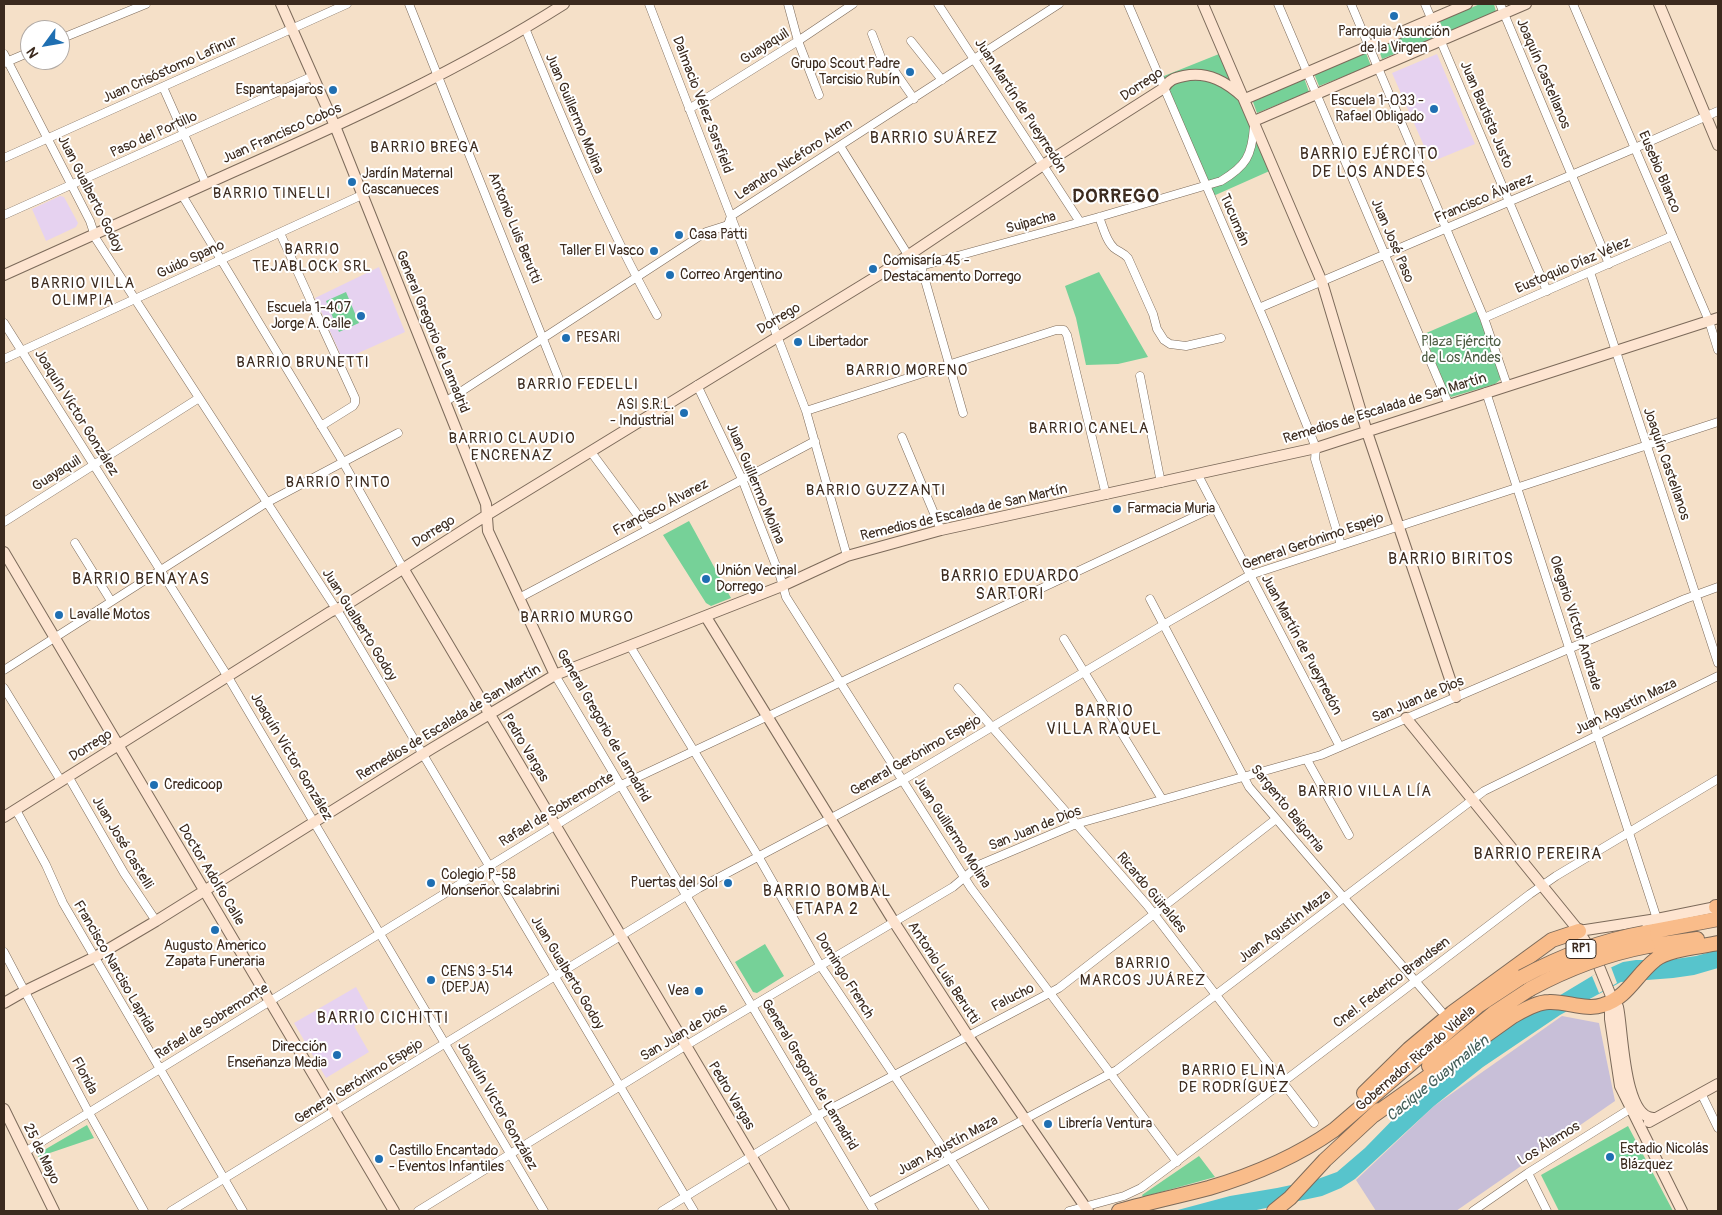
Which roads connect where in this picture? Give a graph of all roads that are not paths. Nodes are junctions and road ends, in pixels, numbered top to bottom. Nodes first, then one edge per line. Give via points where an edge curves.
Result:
1 (146, 4) edge
2 (282, 4) edge
3 (347, 4) edge
4 (409, 4) edge
5 (564, 4) edge
6 (649, 4) edge
7 (788, 4) edge
8 (851, 4) edge
9 (938, 4) edge
10 (1058, 4) edge
11 (1128, 4) edge
12 (1204, 4) edge
13 (1278, 4) edge
14 (1351, 4) edge
15 (1426, 4) edge
16 (1467, 4) edge
17 (1526, 4) edge
18 (1573, 4) edge
19 (1659, 4) edge
20 (1502, 8) edge
21 (1432, 19) junction
22 (292, 28) junction
23 (525, 28) junction
24 (872, 34) dead end
25 (70, 36) edge
26 (1441, 40) junction
27 (798, 41) junction
28 (911, 41) dead end
29 (1368, 46) junction
30 (4, 54) edge
31 (20, 56) edge
32 (974, 59) junction
33 (6, 62) edge
34 (1378, 67) junction
35 (1307, 72) junction
36 (313, 76) junction
37 (438, 76) junction
38 (942, 80) junction
39 (163, 87) junction
40 (1164, 88) junction
41 (1316, 93) junction
42 (819, 95) dead end
43 (914, 99) junction
44 (1245, 99) junction
45 (689, 109) junction
46 (1718, 111) edge
47 (1706, 116) junction
48 (1254, 122) junction
49 (335, 126) junction
50 (184, 134) junction
51 (48, 139) junction
52 (1718, 145) edge
53 (840, 146) junction
54 (1636, 148) junction
55 (4, 158) edge
56 (1043, 165) junction
57 (1572, 175) junction
58 (206, 184) junction
59 (72, 185) junction
60 (1206, 186) junction
61 (182, 195) junction
62 (362, 195) junction
63 (1510, 202) junction
64 (4, 215) edge
65 (731, 216) junction
66 (1099, 217) junction
67 (1080, 222) junction
68 (1447, 228) junction
69 (280, 233) junction
70 (94, 234) junction
71 (1672, 236) junction
72 (908, 255) junction
73 (1384, 255) junction
74 (221, 259) junction
75 (1609, 264) junction
76 (921, 266) junction
77 (1590, 272) junction
78 (882, 273) junction
79 (4, 275) edge
80 (636, 278) junction
81 (1322, 282) junction
82 (1547, 291) junction
83 (135, 300) junction
84 (1259, 308) junction
85 (657, 315) dead end
86 (1484, 318) junction
87 (1714, 319) edge
88 (4, 323) edge
89 (777, 336) junction
90 (543, 338) junction
91 (1221, 338) dead end
92 (1718, 350) edge
93 (22, 351) junction
94 (1616, 351) junction
95 (4, 359) edge
96 (949, 364) junction
97 (1140, 376) dead end
98 (559, 379) dead end
99 (697, 385) junction
100 (1507, 385) junction
101 (1486, 392) junction
102 (199, 398) junction
103 (445, 402) junction
104 (1449, 405) junction
105 (806, 411) junction
106 (963, 413) dead end
107 (1718, 422) edge
108 (321, 426) junction
109 (1367, 432) junction
110 (398, 433) dead end
111 (902, 437) dead end
112 (815, 441) junction
113 (1646, 445) junction
114 (1316, 448) junction
115 (591, 452) junction
116 (343, 462) junction
117 (94, 465) junction
118 (1198, 475) junction
119 (742, 479) junction
120 (1161, 483) junction
121 (1517, 486) junction
122 (1106, 494) junction
123 (266, 503) junction
124 (1215, 507) junction
125 (487, 515) junction
126 (4, 522) edge
127 (1399, 526) junction
128 (648, 529) junction
129 (940, 530) junction
130 (75, 543) dead end
131 (1341, 545) junction
132 (4, 552) edge
133 (847, 556) junction
134 (403, 568) junction
135 (161, 570) junction
136 (1250, 575) junction
137 (782, 586) junction
138 (1718, 587) edge
139 (1696, 595) junction
140 (519, 598) junction
141 (1150, 599) dead end
142 (111, 601) junction
143 (336, 610) junction
144 (706, 616) junction
145 (1163, 625) junction
146 (55, 637) junction
147 (1064, 639) dead end
148 (630, 646) junction
149 (1570, 648) junction
150 (1718, 663) edge
151 (4, 670) edge
152 (1084, 672) junction
153 (555, 674) junction
154 (1718, 676) edge
155 (228, 677) junction
156 (839, 682) junction
157 (4, 688) edge
158 (958, 688) dead end
159 (1456, 697) junction
160 (489, 714) junction
161 (766, 716) junction
162 (1406, 718) junction
163 (993, 726) junction
164 (1598, 735) junction
165 (118, 745) junction
166 (1340, 747) junction
167 (693, 750) junction
168 (423, 754) junction
169 (1307, 760) junction
170 (1242, 777) junction
171 (65, 778) junction
172 (1718, 779) edge
173 (903, 780) junction
174 (621, 785) junction
175 (1162, 799) junction
176 (1472, 799) junction
177 (16, 810) junction
178 (4, 817) edge
179 (830, 819) junction
180 (1276, 819) junction
181 (314, 822) junction
182 (1076, 824) junction
183 (555, 825) junction
184 (1630, 832) junction
185 (1349, 835) dead end
186 (758, 856) junction
187 (489, 866) junction
188 (964, 878) junction
189 (1542, 885) junction
190 (204, 890) junction
191 (686, 896) junction
192 (1344, 898) junction
193 (1718, 910) edge
194 (1154, 914) junction
195 (1657, 919) junction
196 (156, 922) junction
197 (894, 922) junction
198 (1579, 931) junction
199 (380, 932) junction
200 (1718, 935) edge
201 (620, 936) junction
202 (1646, 939) junction
203 (1718, 943) edge
204 (4, 952) edge
205 (94, 957) junction
206 (820, 965) junction
207 (554, 976) junction
208 (1415, 981) junction
209 (1526, 983) junction
210 (25, 991) junction
211 (1049, 994) junction
212 (1216, 995) junction
213 (1613, 1001) junction
214 (270, 1002) junction
215 (4, 1003) edge
216 (752, 1006) junction
217 (1441, 1011) dead end
218 (968, 1036) junction
219 (446, 1043) junction
220 (685, 1046) junction
221 (160, 1070) junction
222 (1111, 1073) junction
223 (893, 1074) junction
224 (1283, 1082) junction
225 (1718, 1084) edge
226 (620, 1087) junction
227 (1701, 1093) junction
228 (1634, 1098) junction
229 (4, 1110) edge
230 (1630, 1110) junction
231 (335, 1112) junction
232 (89, 1113) junction
233 (1374, 1115) junction
234 (817, 1116) junction
235 (1655, 1118) junction
236 (1024, 1119) junction
237 (1314, 1123) dead end
238 (1718, 1128) edge
239 (1645, 1135) junction
240 (1316, 1143) junction
241 (25, 1152) junction
242 (511, 1154) junction
243 (751, 1156) junction
244 (949, 1158) junction
245 (1177, 1162) junction
246 (1528, 1173) junction
247 (224, 1180) junction
248 (685, 1197) junction
249 (869, 1202) junction
250 (1279, 1208) edge
251 (1086, 1209) edge
252 (54, 1211) edge
253 (144, 1211) edge
254 (171, 1211) edge
255 (243, 1211) edge
256 (394, 1211) edge
257 (418, 1211) edge
258 (544, 1211) edge
259 (662, 1211) edge
260 (694, 1211) edge
261 (784, 1211) edge
262 (874, 1211) edge
263 (985, 1211) edge
264 (1068, 1211) edge
265 (1119, 1211) edge
266 (1473, 1211) edge
267 (1547, 1211) edge
268 (1682, 1211) edge

1 - 25 street
2 - 22 street, General Gregorio de Lamadrid
3 - 22 street, Juan Crisóstomo Lafinur
4 - 37 street, Antonio Luis Berutti
5 - 23 street, Juan Francisco Cobos
6 - 45 street, Dalmacio Vélez Sarsfield
7 - 27 street
8 - 27 street, Guayaquil
9 - 32 street, Juan Martín de Pueyrredón
10 - 32 street, Leandro Nicéforo Alem
11 - 40 street, Tucumán
12 - 44 street
13 - 35 street, Juan José Paso
14 - 29 street
15 - 21 street, Juan Bautista Justo
16 - 21 street
17 - 20 street
18 - 54 street, Eusebio Blanco
19 - 47 street
20 - 26 street
20 - 57 street, Joaquín Castellanos
21 - 26 street, Juan Bautista Justo
21 - 29 street
22 - 36 street, General Gregorio de Lamadrid
22 - 39 street, Juan Crisóstomo Lafinur
23 - 37 street, Juan Francisco Cobos
23 - 80 street, Juan Guillermo Molina via 594,191
24 - 43 street via 882,60 889,63
26 - 34 street
26 - 63 street, Juan Bautista Justo
27 - 42 street
27 - 45 street, Guayaquil
28 - 38 street
29 - 34 street
29 - 35 street
30 - 33 street, Juan Gualberto Godoy
31 - 33 street
32 - 38 street, Leandro Nicéforo Alem
32 - 56 street, Juan Martín de Pueyrredón
33 - 51 street, Juan Gualberto Godoy
34 - 41 street
34 - 68 street
35 - 41 street, Juan José Paso
35 - 44 street
36 - 49 street, General Gregorio de Lamadrid
36 - 50 street, Paso del Portillo
37 - 49 street, Juan Francisco Cobos
37 - 90 street, Antonio Luis Berutti
38 - 43 street, Leandro Nicéforo Alem
39 - 50 street
39 - 51 street, Juan Crisóstomo Lafinur
40 - 44 street, Dorrego via 1168,81 1177,78 1204,75 1223,82
40 - 56 street, Dorrego
40 - 60 street, Tucumán
41 - 48 street
41 - 73 street, Juan José Paso
43 - 53 street, Leandro Nicéforo Alem
44 - 48 street
45 - 65 street, Dalmacio Vélez Sarsfield
46 - 47 street, Francisco Álvarez
47 - 52 street
47 - 54 street, Francisco Álvarez
48 - 60 street, Suipacha via 1251,150 1243,166 1221,181
48 - 81 street
49 - 58 street, Juan Francisco Cobos
49 - 62 street, General Gregorio de Lamadrid
50 - 58 street
50 - 59 street, Paso del Portillo
51 - 55 street, Juan Crisóstomo Lafinur
51 - 59 street, Juan Gualberto Godoy
53 - 65 street, Leandro Nicéforo Alem
53 - 72 street
54 - 57 street, Francisco Álvarez
54 - 71 street, Eusebio Blanco
56 - 67 street, Juan Martín de Pueyrredón
56 - 72 street, Dorrego
57 - 63 street, Francisco Álvarez
57 - 75 street, Joaquín Castellanos
58 - 61 street, Juan Francisco Cobos
59 - 64 street, Paso del Portillo
59 - 70 street, Juan Gualberto Godoy
60 - 66 street, Suipacha
60 - 84 street, Tucumán
61 - 70 street, Juan Francisco Cobos
61 - 74 street, Pedro Vargas
62 - 69 street, Guido Spano
62 - 103 street, General Gregorio de Lamadrid
63 - 68 street, Francisco Álvarez
63 - 82 street, Juan Bautista Justo
65 - 80 street, Leandro Nicéforo Alem via 728,225 706,232
65 - 89 street, Dalmacio Vélez Sarsfield
66 - 67 street, Suipacha
66 - 91 street via 1108,240 1128,258 1164,340 1186,346
67 - 76 street, Suipacha
68 - 73 street, Francisco Álvarez
68 - 86 street
69 - 74 street, Guido Spano
69 - 108 street via 355,398 352,406
70 - 79 street, Juan Francisco Cobos
70 - 83 street, Juan Gualberto Godoy
71 - 75 street, Eustoquio Díaz Vélez
71 - 87 street, Eusebio Blanco
72 - 78 street, Dorrego
73 - 81 street, Francisco Álvarez
73 - 104 street, Juan José Paso
74 - 83 street, Guido Spano
74 - 108 street, Pedro Vargas
75 - 77 street, Eustoquio Díaz Vélez
76 - 78 street, Dorrego
76 - 96 street
77 - 82 street, Eustoquio Díaz Vélez
77 - 94 street, Joaquín Castellanos
78 - 89 street, Dorrego
80 - 85 street, Juan Guillermo Molina
80 - 90 street, Leandro Nicéforo Alem
81 - 84 street, Francisco Álvarez
81 - 109 street
82 - 86 street, Eustoquio Díaz Vélez
83 - 93 street, Guido Spano
83 - 102 street, Juan Gualberto Godoy
84 - 114 street, Tucumán
86 - 100 street
87 - 92 street, Eusebio Blanco
87 - 94 street, Remedios de Escalada de San Martín
88 - 93 street, Joaquín Víctor González
89 - 99 street, Dorrego
89 - 105 street, Dalmacio Vélez Sarsfield
90 - 98 street, Antonio Luis Berutti
90 - 103 street, Leandro Nicéforo Alem
93 - 95 street, Guido Spano
93 - 117 street, Joaquín Víctor González
94 - 100 street, Remedios de Escalada de San Martín
94 - 113 street, Joaquín Castellanos
96 - 105 street
96 - 106 street
96 - 122 street via 1064,330
97 - 120 street
99 - 115 street, Dorrego
99 - 119 street, Juan Guillermo Molina
100 - 101 street, Remedios de Escalada de San Martín
101 - 104 street, Remedios de Escalada de San Martín
101 - 121 street, Olegario Víctor Andrade
102 - 117 street, Guayaquil
102 - 123 street, Juan Gualberto Godoy
103 - 125 street, General Gregorio de Lamadrid via 486,504
104 - 109 street, Remedios de Escalada de San Martín
105 - 112 street, Dalmacio Vélez Sarsfield
107 - 113 street, General Gerónimo Espejo
108 - 116 street, Pedro Vargas
109 - 114 street, Remedios de Escalada de San Martín
109 - 127 street
110 - 116 street
111 - 129 street
112 - 119 street, Francisco Álvarez
112 - 133 street, Dalmacio Vélez Sarsfield
113 - 121 street, General Gerónimo Espejo
113 - 139 street, Joaquín Castellanos
114 - 118 street, Remedios de Escalada de San Martín
114 - 131 street, Tucumán via 1315,459
115 - 125 street, Dorrego
115 - 128 street
116 - 123 street
116 - 134 street, Pedro Vargas
117 - 126 street, Guayaquil
117 - 135 street, Joaquín Víctor González
118 - 120 street, Remedios de Escalada de San Martín
118 - 124 street, Juan Martín de Pueyrredón
119 - 128 street, Francisco Álvarez
119 - 137 street, Juan Guillermo Molina
120 - 122 street, Remedios de Escalada de San Martín
121 - 127 street, General Gerónimo Espejo
121 - 149 street, Olegario Víctor Andrade
122 - 129 street, Remedios de Escalada de San Martín
123 - 135 street
123 - 143 street, Juan Gualberto Godoy
124 - 136 street, Juan Martín de Pueyrredón
124 - 156 street, Rafael de Sobremonte
125 - 134 street, Dorrego
125 - 140 street, General Gregorio de Lamadrid via 488,531
127 - 131 street, General Gerónimo Espejo
127 - 159 street
128 - 140 street, Francisco Álvarez
129 - 133 street, Remedios de Escalada de San Martín
130 - 142 street
131 - 136 street, General Gerónimo Espejo
132 - 146 street, Doctor Adolfo Calle
133 - 137 street, Remedios de Escalada de San Martín
134 - 143 street, Dorrego
134 - 160 street, Pedro Vargas
135 - 142 street
135 - 155 street, Joaquín Víctor González
136 - 145 street, General Gerónimo Espejo
136 - 166 street, Juan Martín de Pueyrredón
137 - 144 street, Remedios de Escalada de San Martín
137 - 156 street, Juan Guillermo Molina
138 - 139 street, San Juan de Dios
139 - 149 street, San Juan de Dios
139 - 150 street, Joaquín Castellanos
140 - 153 street, General Gregorio de Lamadrid
141 - 145 street, Sargento Baigorria
142 - 146 street
143 - 155 street, Dorrego
143 - 168 street, Juan Gualberto Godoy
144 - 148 street, Remedios de Escalada de San Martín
144 - 161 street, Antonio Luis Berutti
145 - 152 street, General Gerónimo Espejo
145 - 170 street, Sargento Baigorria
146 - 151 street
146 - 165 street, Doctor Adolfo Calle
147 - 152 street
148 - 153 street, Remedios de Escalada de San Martín
148 - 167 street, Domingo French
149 - 159 street, San Juan de Dios
149 - 164 street, Olegario Víctor Andrade
152 - 163 street, General Gerónimo Espejo
152 - 175 street
153 - 160 street, Remedios de Escalada de San Martín
153 - 174 street, General Gregorio de Lamadrid
154 - 164 street, Juan Agustín Maza
155 - 165 street, Dorrego
155 - 181 street, Joaquín Víctor González
156 - 161 street, Rafael de Sobremonte
156 - 173 street, Juan Guillermo Molina
157 - 171 street, Juan José Castelli
158 - 163 street, Ricardo Güiraldes
159 - 162 street, San Juan de Dios
160 - 168 street, Remedios de Escalada de San Martín
160 - 183 street, Pedro Vargas
161 - 167 street, Rafael de Sobremonte
161 - 179 street, Antonio Luis Berutti
162 - 166 street, San Juan de Dios
162 - 176 street
163 - 173 street, General Gerónimo Espejo
163 - 182 street, Ricardo Güiraldes
164 - 176 street, Juan Agustín Maza
164 - 184 street, Olegario Víctor Andrade
165 - 171 street, Dorrego
165 - 190 street, Doctor Adolfo Calle
166 - 169 street, San Juan de Dios
167 - 174 street, Rafael de Sobremonte
167 - 186 street, Domingo French
168 - 181 street, Remedios de Escalada de San Martín
168 - 187 street, Juan Gualberto Godoy
169 - 170 street, San Juan de Dios
169 - 185 street
170 - 175 street, San Juan de Dios
170 - 180 street, Sargento Baigorria
171 - 177 street, Dorrego
171 - 196 street, Juan José Castelli
172 - 184 street, Cnel. Federico Brandsen
173 - 179 street, General Gerónimo Espejo
173 - 188 street, Juan Guillermo Molina
174 - 183 street, Rafael de Sobremonte
174 - 191 street, General Gregorio de Lamadrid
175 - 182 street, San Juan de Dios
176 - 189 street
176 - 192 street, Juan Agustín Maza
177 - 178 street, Dorrego
177 - 205 street, Francisco Narciso Laprida
179 - 186 street, General Gerónimo Espejo
179 - 197 street, Antonio Luis Berutti
180 - 192 street, Sargento Baigorria
180 - 194 street, Falucho
181 - 190 street, Remedios de Escalada de San Martín
181 - 199 street, Joaquín Víctor González
182 - 188 street, San Juan de Dios via 980,865
182 - 194 street, Ricardo Güiraldes
183 - 187 street, Rafael de Sobremonte
183 - 201 street, Pedro Vargas
184 - 189 street, Cnel. Federico Brandsen
184 - 195 street, Olegario Víctor Andrade
186 - 191 street, General Gerónimo Espejo
186 - 206 street, Domingo French
187 - 199 street, Rafael de Sobremonte
187 - 207 street, Juan Gualberto Godoy
188 - 197 street, San Juan de Dios
188 - 211 street, Juan Guillermo Molina
189 - 198 street
189 - 208 street, Cnel. Federico Brandsen
190 - 196 street, Remedios de Escalada de San Martín
190 - 214 street, Doctor Adolfo Calle
191 - 201 street, General Gerónimo Espejo
191 - 216 street, General Gregorio de Lamadrid
192 - 208 street, Sargento Baigorria
192 - 212 street, Juan Agustín Maza
193 - 195 street
193 - 202 highway, Gobernador Ricardo Videla / RP1
194 - 211 street, Falucho
194 - 212 street, Ricardo Güiraldes
195 - 198 street
196 - 205 street, Remedios de Escalada de San Martín
197 - 206 street, San Juan de Dios
197 - 218 street, Antonio Luis Berutti
198 - 213 street
198 - 240 highway via 1552,940 1452,1013 1388,1069
199 - 214 street, Rafael de Sobremonte
199 - 219 street, Joaquín Víctor González
200 - 202 highway, Gobernador Ricardo Videla / RP1
201 - 207 street, General Gerónimo Espejo
201 - 220 street, Pedro Vargas
202 - 209 highway, Gobernador Ricardo Videla / RP1, bridge
203 - 213 highway via 1671,953 1655,960 1625,993
204 - 210 street, Florida
205 - 210 street, Remedios de Escalada de San Martín
205 - 221 street, Francisco Narciso Laprida
206 - 216 street, San Juan de Dios
206 - 223 street, Domingo French
207 - 219 street, General Gerónimo Espejo
207 - 226 street, Juan Gualberto Godoy
208 - 217 street, Sargento Baigorria
208 - 224 street, Cnel. Federico Brandsen
209 - 233 highway, Gobernador Ricardo Videla / RP1
209 - 240 highway, Gobernador Ricardo Videla / RP1 via 1478,1006
210 - 215 street, Remedios de Escalada de San Martín
210 - 232 street, Florida
211 - 218 street, Falucho
211 - 222 street, Juan Guillermo Molina
212 - 222 street, Juan Agustín Maza
212 - 224 street, Ricardo Güiraldes
213 - 228 street via 1618,1006 1626,1073
213 - 230 street via 1610,1019 1618,1078
213 - 233 highway via 1598,1006 1548,1002 1513,1016
214 - 221 street, Rafael de Sobremonte
214 - 231 street, Doctor Adolfo Calle
216 - 220 street, San Juan de Dios
216 - 234 street, General Gregorio de Lamadrid
218 - 223 street, Falucho
218 - 236 street, Antonio Luis Berutti
219 - 231 street, General Gerónimo Espejo
219 - 242 street, Joaquín Víctor González
220 - 226 street, San Juan de Dios
220 - 243 street, Pedro Vargas
221 - 232 street, Rafael de Sobremonte
221 - 247 street, Francisco Narciso Laprida
222 - 236 street, Juan Agustín Maza
222 - 245 street, Juan Guillermo Molina
223 - 234 street, Falucho
223 - 244 street, Domingo French
224 - 237 street, Ricardo Güiraldes
224 - 245 street, Cnel. Federico Brandsen
225 - 227 street
226 - 242 street, San Juan de Dios
226 - 248 street, Juan Gualberto Godoy
227 - 235 street
227 - 238 street
228 - 230 street
228 - 235 street via 1643,1115
229 - 241 street, 25 de Mayo
230 - 239 street
230 - 246 street, Los Álamos
231 - 247 street, General Gerónimo Espejo
231 - 256 street, Doctor Adolfo Calle
232 - 241 street, Rafael de Sobremonte
232 - 253 street, Florida
233 - 250 highway, Gobernador Ricardo Videla / RP1
234 - 243 street, Falucho
234 - 249 street, General Gregorio de Lamadrid
235 - 239 street via 1647,1126
236 - 244 street, Juan Agustín Maza
236 - 251 street, Antonio Luis Berutti
239 - 268 street
240 - 265 highway, Gobernador Ricardo Videla / RP1 via 1228,1182
241 - 252 street, 25 de Mayo
242 - 257 street, San Juan de Dios
242 - 258 street, Joaquín Víctor González
243 - 248 street, Falucho
243 - 261 street, Pedro Vargas
244 - 249 street, Juan Agustín Maza
244 - 263 street, Domingo French
245 - 251 street, Cnel. Federico Brandsen via 1134,1191
246 - 266 street, Los Álamos
246 - 267 street
247 - 254 street, General Gerónimo Espejo
247 - 255 street, Francisco Narciso Laprida
248 - 259 street, Falucho
248 - 260 street, Juan Gualberto Godoy
249 - 262 street, General Gregorio de Lamadrid
251 - 264 street, Cnel. Federico Brandsen

